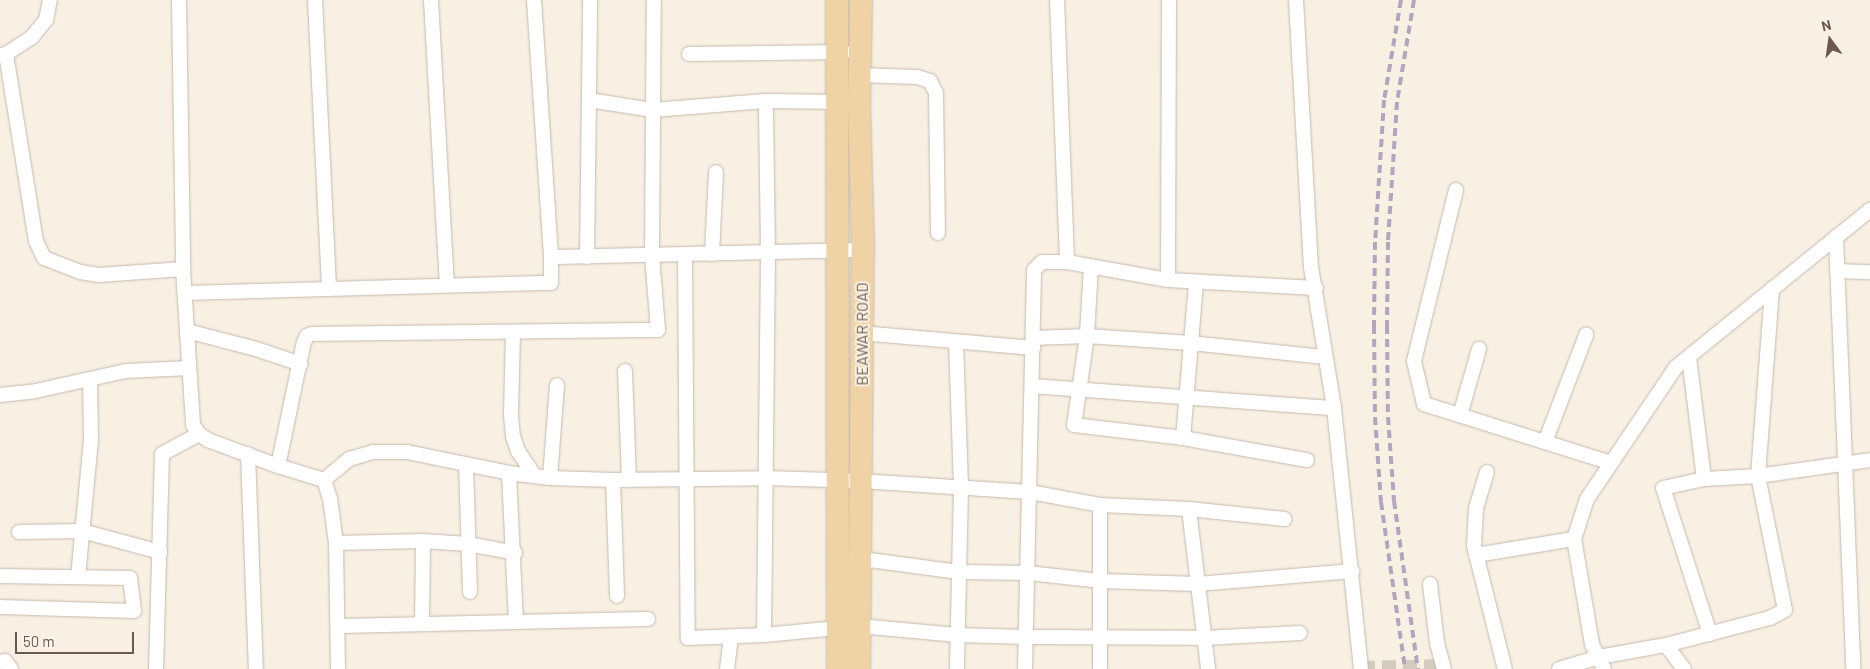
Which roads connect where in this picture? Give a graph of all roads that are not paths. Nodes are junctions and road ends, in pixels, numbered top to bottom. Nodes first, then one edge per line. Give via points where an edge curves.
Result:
1 (50, 0) edge
2 (179, 0) edge
3 (315, 0) edge
4 (431, 0) edge
5 (534, 0) edge
6 (590, 0) edge
7 (654, 0) edge
8 (837, 0) edge
9 (861, 0) edge
10 (1058, 0) edge
11 (1169, 0) edge
12 (1296, 0) edge
13 (860, 52) junction
14 (838, 53) junction
15 (3, 54) edge
16 (690, 54) dead end
17 (860, 75) junction
18 (589, 100) junction
19 (766, 101) junction
20 (849, 102) junction
21 (653, 110) junction
22 (716, 172) dead end
23 (1456, 190) dead end
24 (1870, 210) edge
25 (938, 233) dead end
26 (1836, 237) junction
27 (863, 250) junction
28 (837, 251) junction
29 (768, 253) junction
30 (712, 254) junction
31 (685, 255) junction
32 (652, 256) junction
33 (551, 257) junction
34 (587, 257) junction
35 (1067, 262) junction
36 (1091, 266) junction
37 (183, 269) junction
38 (1838, 270) junction
39 (1870, 272) edge
40 (1168, 280) junction
41 (1196, 282) junction
42 (446, 285) junction
43 (329, 288) junction
44 (1316, 288) junction
45 (1772, 289) junction
46 (185, 293) junction
47 (187, 331) junction
48 (514, 333) junction
49 (862, 333) junction
50 (1586, 335) dead end
51 (1087, 336) junction
52 (956, 342) junction
53 (1034, 343) junction
54 (1190, 343) junction
55 (1479, 348) dead end
56 (302, 354) junction
57 (1324, 357) junction
58 (1689, 357) junction
59 (189, 368) junction
60 (625, 371) dead end
61 (90, 379) junction
62 (557, 385) dead end
63 (1032, 386) junction
64 (1080, 389) junction
65 (0, 395) edge
66 (1186, 396) junction
67 (1334, 408) junction
68 (1460, 415) junction
69 (199, 434) junction
70 (1183, 438) junction
71 (1546, 442) junction
72 (248, 454) junction
73 (1307, 460) dead end
74 (1870, 460) edge
75 (466, 464) junction
76 (1611, 464) junction
77 (1845, 464) junction
78 (278, 466) junction
79 (1487, 472) dead end
80 (522, 475) junction
81 (1758, 476) junction
82 (550, 478) junction
83 (766, 478) junction
84 (1704, 479) junction
85 (324, 480) junction
86 (613, 480) junction
87 (629, 480) junction
88 (686, 480) junction
89 (838, 481) junction
90 (861, 481) junction
91 (961, 488) junction
92 (1030, 492) junction
93 (1100, 505) junction
94 (1189, 509) junction
95 (1284, 519) dead end
96 (82, 531) junction
97 (19, 532) dead end
98 (1574, 539) junction
99 (423, 541) junction
100 (336, 543) junction
101 (468, 544) junction
102 (160, 552) junction
103 (515, 553) junction
104 (1476, 555) junction
105 (862, 559) junction
106 (1352, 571) junction
107 (959, 572) junction
108 (1028, 573) junction
109 (0, 576) edge
110 (78, 577) junction
111 (1100, 581) junction
112 (1198, 584) junction
113 (1430, 584) dead end
114 (470, 592) dead end
115 (617, 596) dead end
116 (0, 607) edge
117 (648, 619) dead end
118 (516, 622) junction
119 (422, 624) junction
120 (338, 626) junction
121 (849, 627) junction
122 (1300, 633) dead end
123 (1710, 634) junction
124 (764, 635) junction
125 (958, 635) junction
126 (731, 636) junction
127 (1026, 637) junction
128 (1100, 638) junction
129 (1204, 638) junction
130 (1666, 645) junction
131 (0, 662) edge
132 (1601, 663) edge
133 (1361, 668) edge
134 (11, 669) edge
135 (156, 669) edge
136 (256, 669) edge
137 (338, 669) edge
138 (727, 669) edge
139 (838, 669) edge
140 (859, 669) edge
141 (957, 669) edge
142 (1026, 669) edge
143 (1100, 669) edge
144 (1208, 669) edge
145 (1444, 669) edge
146 (1505, 669) edge
147 (1559, 669) edge
148 (1684, 669) edge
149 (1853, 669) edge

1 - 15 street via 46,20 32,37
2 - 37 street
3 - 43 street
4 - 42 street
5 - 33 street
6 - 18 street
7 - 21 street
8 - 14 main road, BEAWAR ROAD
9 - 13 main road, BEAWAR ROAD
10 - 35 street
11 - 40 street
12 - 44 street via 1311,262
13 - 14 street
13 - 17 main road, BEAWAR ROAD
14 - 16 street
14 - 20 main road, BEAWAR ROAD
15 - 37 street via 36,241 44,258 80,272 99,275
17 - 20 main road, BEAWAR ROAD
17 - 25 street via 917,77 930,81 936,93
18 - 21 street
18 - 34 street
19 - 20 street
19 - 21 street
19 - 29 street
20 - 27 main road, BEAWAR ROAD
20 - 28 main road, BEAWAR ROAD
21 - 32 street
22 - 30 street
23 - 68 street via 1414,361 1424,404
24 - 26 street
26 - 38 street
26 - 45 street
27 - 28 street
27 - 49 main road, BEAWAR ROAD
28 - 29 street
28 - 89 main road, BEAWAR ROAD
29 - 30 street
29 - 83 street
30 - 31 street
31 - 32 street
31 - 88 street
32 - 34 street
32 - 48 street via 658,330
33 - 34 street
33 - 42 street via 552,283
35 - 36 street
35 - 53 street via 1042,262 1034,270
36 - 40 street
36 - 51 street
37 - 46 street
38 - 39 street
38 - 77 street
40 - 41 street
41 - 44 street
41 - 54 street
42 - 43 street
43 - 46 street
44 - 57 street
45 - 58 street
45 - 81 street
46 - 47 street
47 - 56 street via 256,348
47 - 59 street
48 - 56 street via 312,334
48 - 80 street via 511,416
49 - 52 street
49 - 90 main road, BEAWAR ROAD
50 - 71 street
51 - 53 street
51 - 54 street
51 - 64 street
52 - 53 street
52 - 91 street
53 - 63 street
54 - 57 street
54 - 66 street
55 - 68 street
56 - 78 street
57 - 67 street
58 - 76 street via 1676,368
58 - 84 street
59 - 61 street via 126,371
59 - 69 street via 191,415
60 - 87 street
61 - 65 street
61 - 96 street via 91,440
62 - 82 street
63 - 64 street
63 - 92 street
64 - 66 street
64 - 70 street via 1074,425
66 - 67 street
66 - 70 street
67 - 106 street
68 - 71 street
69 - 72 street
69 - 102 street via 162,454
70 - 73 street
71 - 76 street
72 - 78 street
72 - 136 street
74 - 77 street
75 - 80 street
75 - 85 street via 406,452 373,452 349,459
75 - 101 street
76 - 98 street via 1588,499
77 - 81 street
77 - 149 street
78 - 85 street
79 - 104 street via 1476,508
80 - 82 street
80 - 103 street
81 - 84 street
81 - 123 street via 1785,610 1770,618
82 - 86 street
83 - 88 street
83 - 89 street
83 - 124 street
84 - 123 street via 1663,488
85 - 100 street
86 - 87 street
86 - 115 street
87 - 88 street
88 - 126 street via 688,638
89 - 90 street
89 - 121 main road, BEAWAR ROAD
90 - 91 street
90 - 105 main road, BEAWAR ROAD
91 - 92 street
91 - 107 street
92 - 93 street
92 - 108 street
93 - 94 street
93 - 111 street
94 - 95 street
94 - 112 street
96 - 97 street
96 - 102 street
96 - 110 street
98 - 104 street
98 - 132 street via 1592,644
99 - 100 street
99 - 101 street
99 - 119 street
100 - 120 street
101 - 103 street
101 - 114 street
102 - 135 street
103 - 118 street
104 - 146 street
105 - 107 street
105 - 121 main road, BEAWAR ROAD
106 - 112 street
106 - 133 street
107 - 108 street
107 - 125 street
108 - 111 street
108 - 127 street
109 - 110 street
110 - 116 street via 130,578 134,611
111 - 112 street
111 - 128 street
112 - 129 street
113 - 145 street via 1437,644
117 - 118 street
118 - 119 street
119 - 120 street
120 - 137 street
121 - 124 street
121 - 125 street
121 - 139 main road, BEAWAR ROAD
121 - 140 main road, BEAWAR ROAD
122 - 129 street
123 - 130 street
124 - 126 street
125 - 127 street
125 - 141 street
126 - 138 street
127 - 128 street
127 - 142 street
128 - 129 street
128 - 143 street
129 - 144 street
130 - 132 street
130 - 148 street
131 - 134 street via 5,661
132 - 147 street

